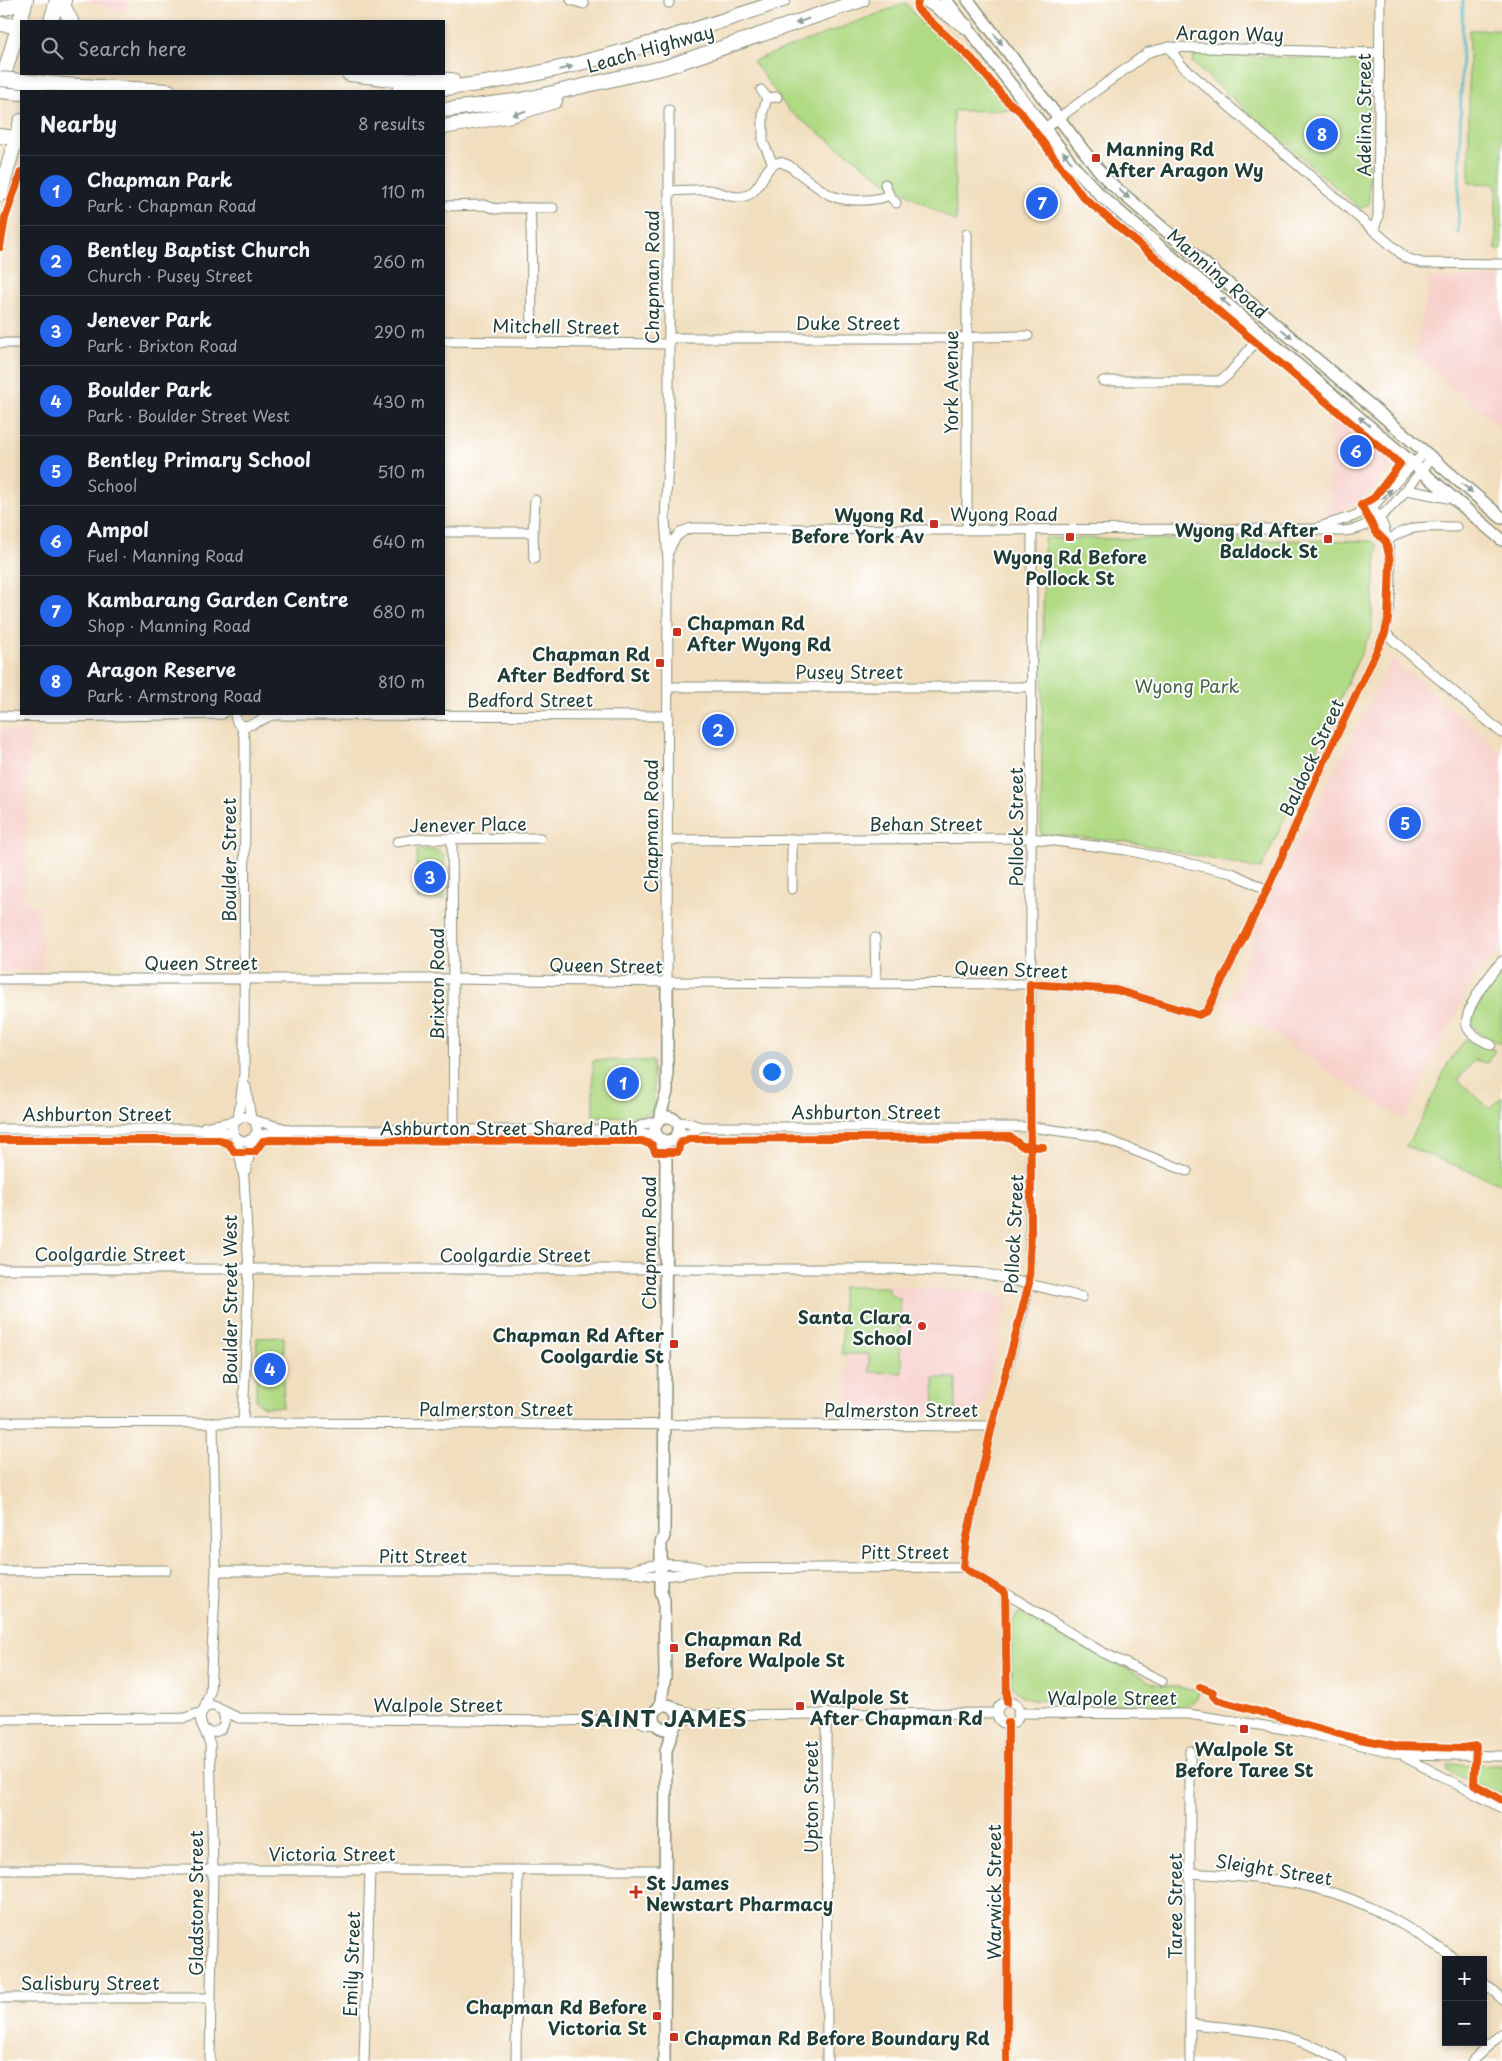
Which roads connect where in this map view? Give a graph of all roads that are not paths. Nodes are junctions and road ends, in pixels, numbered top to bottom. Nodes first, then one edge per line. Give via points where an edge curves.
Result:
1 (22, 0) edge
2 (26, 0) edge
3 (57, 0) edge
4 (64, 0) edge
5 (571, 0) edge
6 (783, 0) edge
7 (862, 0) edge
8 (927, 0) edge
9 (946, 0) edge
10 (968, 0) edge
11 (1380, 0) edge
12 (584, 4) dead end
13 (0, 8) edge
14 (21, 20) edge
15 (51, 20) edge
16 (71, 20) edge
17 (0, 24) edge
18 (20, 26) edge
19 (967, 27) junction
20 (1170, 47) junction
21 (1380, 53) junction
22 (666, 67) junction
23 (36, 75) edge
24 (357, 75) edge
25 (519, 78) junction
26 (0, 79) edge
27 (0, 90) edge
28 (30, 90) edge
29 (152, 90) edge
30 (418, 90) edge
31 (761, 90) dead end
32 (20, 93) edge
33 (777, 96) dead end
34 (768, 98) junction
35 (445, 110) edge
36 (669, 110) dead end
37 (1059, 118) junction
38 (445, 127) edge
39 (1045, 128) junction
40 (0, 136) edge
41 (19, 138) edge
42 (20, 157) edge
43 (8, 164) junction
44 (773, 164) junction
45 (886, 184) dead end
46 (669, 191) junction
47 (0, 194) edge
48 (889, 196) junction
49 (896, 203) dead end
50 (445, 206) edge
51 (530, 208) junction
52 (553, 208) dead end
53 (1374, 229) junction
54 (967, 234) dead end
55 (1502, 264) edge
56 (1262, 334) junction
57 (1028, 336) dead end
58 (966, 338) junction
59 (445, 341) edge
60 (668, 341) junction
61 (532, 342) junction
62 (0, 343) edge
63 (20, 343) edge
64 (1103, 381) dead end
65 (1428, 455) junction
66 (1418, 467) junction
67 (1407, 490) junction
68 (1454, 499) junction
69 (536, 500) dead end
70 (1368, 510) junction
71 (1502, 518) edge
72 (1374, 520) junction
73 (693, 528) joint
74 (1456, 528) dead end
75 (967, 529) junction
76 (1032, 529) junction
77 (1314, 529) junction
78 (445, 532) edge
79 (532, 532) junction
80 (1502, 540) edge
81 (1386, 542) junction
82 (534, 559) dead end
83 (668, 561) junction
84 (1385, 633) junction
85 (668, 687) junction
86 (1031, 687) junction
87 (110, 715) edge
88 (223, 715) edge
89 (268, 715) edge
90 (445, 715) edge
91 (0, 716) edge
92 (668, 716) junction
93 (238, 720) edge
94 (256, 720) edge
95 (1502, 733) edge
96 (246, 741) junction
97 (452, 838) junction
98 (540, 838) dead end
99 (1031, 838) junction
100 (792, 839) junction
101 (667, 840) junction
102 (397, 842) dead end
103 (792, 889) dead end
104 (1268, 890) junction
105 (875, 938) dead end
106 (1502, 961) edge
107 (244, 978) junction
108 (0, 979) edge
109 (453, 979) junction
110 (667, 982) junction
111 (876, 983) junction
112 (1030, 984) junction
113 (1207, 1011) joint
114 (1491, 1045) dead end
115 (244, 1074) junction
116 (237, 1120) junction
117 (252, 1120) junction
118 (670, 1126) junction
119 (1031, 1127) junction
120 (0, 1129) edge
121 (194, 1130) junction
122 (292, 1130) junction
123 (454, 1130) junction
124 (634, 1130) junction
125 (235, 1135) junction
126 (657, 1135) junction
127 (254, 1137) junction
128 (666, 1160) junction
129 (1187, 1171) dead end
130 (244, 1178) junction
131 (0, 1269) edge
132 (249, 1270) junction
133 (666, 1270) junction
134 (1029, 1283) junction
135 (1082, 1297) dead end
136 (0, 1422) edge
137 (213, 1423) junction
138 (244, 1423) junction
139 (665, 1425) junction
140 (992, 1426) junction
141 (963, 1567) junction
142 (166, 1570) dead end
143 (665, 1570) junction
144 (0, 1571) edge
145 (216, 1571) junction
146 (1006, 1592) junction
147 (665, 1676) junction
148 (1162, 1681) dead end
149 (210, 1692) junction
150 (1007, 1702) junction
151 (673, 1707) junction
152 (657, 1709) junction
153 (203, 1710) junction
154 (221, 1710) junction
155 (826, 1713) junction
156 (997, 1713) junction
157 (1018, 1713) junction
158 (698, 1715) junction
159 (185, 1718) junction
160 (239, 1718) junction
161 (0, 1719) edge
162 (636, 1719) junction
163 (1008, 1724) junction
164 (675, 1725) junction
165 (202, 1727) junction
166 (658, 1727) junction
167 (221, 1728) junction
168 (210, 1744) junction
169 (666, 1751) junction
170 (1190, 1751) dead end
171 (1401, 1754) junction
172 (1502, 1756) edge
173 (1502, 1808) edge
174 (213, 1869) junction
175 (370, 1869) junction
176 (0, 1870) edge
177 (518, 1870) junction
178 (665, 1870) junction
179 (1190, 1873) junction
180 (1451, 1956) edge
181 (1487, 1985) edge
182 (0, 1998) edge
183 (210, 1998) junction
184 (1502, 1998) edge
185 (1191, 2024) junction
186 (1502, 2033) edge
187 (210, 2061) edge
188 (364, 2061) edge
189 (516, 2061) edge
190 (664, 2061) edge
191 (827, 2061) edge
192 (1007, 2061) edge
193 (1190, 2061) edge
194 (1341, 2061) edge
195 (1472, 2061) edge

1 - 13 highway
2 - 14 highway
3 - 15 highway
4 - 16 highway
5 - 12 street
25 -> 6 highway, Leach Highway via 600,58
7 -> 22 highway, Leach Highway
8 - 19 highway
9 - 19 main road, Manning Road
10 -> 37 main road, Manning Road
11 - 21 street, Adelina Street
17 - 18 highway
18 - 27 highway
19 - 39 main road, Manning Road
20 - 21 street, Aragon Way
20 - 37 street, Aragon Way via 1149,52
20 - 53 street via 1181,65
21 - 53 street, Adelina Street via 1378,217
22 - 35 highway, Leach Highway via 530,98
22 -> 38 highway via 511,115
23 - 28 highway
24 - 25 highway via 392,79
25 - 30 highway, Leach Highway
26 - 29 highway, bridge
27 - 32 highway
31 - 34 street
33 - 34 street
34 - 44 street via 763,112 762,142
36 - 46 street, Chapman Road
37 - 39 street, Aragon Way
37 -> 65 main road, Manning Road via 1109,182
56 -> 39 main road, Manning Road via 1101,196
40 - 41 highway
41 - 43 highway
42 - 43 highway
43 - 47 highway
44 - 46 street via 767,169 761,184 749,194 733,197 710,190
44 - 48 street via 788,165 839,198 874,200
45 - 48 street
46 - 60 street, Chapman Road
48 - 49 street
50 - 51 street
51 - 52 street
51 - 61 street
53 - 55 street via 1406,258 1422,263
54 - 58 street, York Avenue
56 - 64 street via 1228,375 1219,381
66 -> 56 main road, Manning Road
57 - 58 street, Duke Street
58 - 60 street, Duke Street
58 - 75 street, York Avenue
59 - 61 street, Mitchell Street
60 - 61 street, Mitchell Street
60 - 83 street, Chapman Road
62 - 63 street
65 - 66 street, Wyong Road
65 -> 71 main road, Manning Road
66 - 67 street, Wyong Road
66 - 68 main road, Manning Road
70 -> 66 street, Wyong Road
67 - 68 street
67 - 72 street, Wyong Road
68 - 80 main road, Manning Road
69 - 79 street
70 - 72 street, Baldock Street
70 - 77 street, Wyong Road
72 - 77 street, Wyong Road via 1359,528 1341,531
72 - 81 street, Baldock Street via 1384,527
73 - 75 street, Wyong Road
73 - 83 street, Chapman Road via 672,541
74 - 81 street via 1409,528
75 - 76 street, Wyong Road
76 - 77 street, Wyong Road
76 - 86 street, Pollock Street
78 - 79 street
79 - 82 street
81 - 84 street, Baldock Street via 1390,560
83 - 85 street, Chapman Road
84 - 95 street
84 - 104 street, Baldock Street
85 - 86 street, Pusey Street
85 - 92 street, Chapman Road
86 - 99 street, Pollock Street
87 - 91 street
88 - 93 street
89 - 94 street, Bedford Street
90 - 92 street, Bedford Street
92 - 101 street, Chapman Road
93 - 94 street
93 - 96 street, Boulder Street
94 - 96 street, Boulder Street
96 - 107 street, Boulder Street
97 - 98 street, Jenever Place
97 - 102 street, Jenever Place
97 - 109 street, Brixton Road
99 - 100 street, Behan Street
99 - 104 street, Behan Street via 1126,850 1232,873
99 - 112 street, Pollock Street
100 - 101 street, Behan Street
100 - 103 street
101 - 110 street, Chapman Road
104 - 113 street, Baldock Street
105 - 111 street
106 - 114 street via 1477,994 1468,1018 1467,1026 1472,1033
107 - 108 street, Queen Street
107 - 109 street, Queen Street
107 - 115 street
109 - 110 street, Queen Street
109 - 123 street, Brixton Road
110 - 111 street, Queen Street
110 - 118 main road, Chapman Road via 667,1092 662,1108
111 - 112 street, Queen Street
112 - 113 street, Queen Street via 1116,990 1198,1015
112 - 119 street, Pollock Street
115 - 116 street
115 - 117 street
116 - 117 street via 246,1117
116 - 121 street, Ashburton Street
116 - 125 street
117 - 122 street, Ashburton Street
117 - 127 street via 256,1126
118 - 119 street, Ashburton Street via 689,1134 700,1127
118 - 124 street, Ashburton Street via 642,1125
118 - 126 main road via 664,1140
118 - 128 main road, Chapman Road via 670,1152
119 - 129 street, Ashburton Street via 1097,1136
119 - 134 street, Pollock Street
120 - 121 street, Ashburton Street
121 - 125 street, Ashburton Street
122 - 123 street, Ashburton Street
122 - 127 street, Ashburton Street
123 - 124 street, Ashburton Street
124 - 126 street, Ashburton Street
125 - 127 street via 244,1141
125 - 130 street, Boulder Street West
126 - 128 main road, Chapman Road
127 - 130 street, Boulder Street West
128 - 133 main road, Chapman Road
130 - 132 street, Boulder Street West
131 - 132 street, Coolgardie Street
132 - 133 street, Coolgardie Street
132 - 138 street, Boulder Street West
133 - 134 street, Coolgardie Street via 891,1269 982,1273
133 - 139 main road, Chapman Road
134 - 135 street, Coolgardie Street
134 - 140 street, Pollock Street
136 - 137 street, Palmerston Street
137 - 138 street, Palmerston Street
137 - 145 street
138 - 139 street, Palmerston Street
139 - 140 street, Palmerston Street
139 - 143 main road, Chapman Road via 664,1536 668,1541
140 - 141 street, Pollock Street
141 - 143 street, Pitt Street via 707,1569 691,1566
141 - 146 street, Pitt Street
142 - 144 street
143 - 145 street, Pitt Street via 638,1574 630,1571
143 - 147 main road, Chapman Road via 668,1591 664,1600
145 - 149 street
146 - 148 street, Pitt Street via 1100,1651
146 - 150 street
147 - 151 main road, Chapman Road
147 - 152 main road, Chapman Road
149 - 153 street
149 - 154 street
150 - 156 street via 999,1707
150 - 157 street via 1015,1705
151 - 152 main road via 666,1705
151 - 158 street
151 - 164 main road via 678,1715
152 - 162 street, Walpole Street
152 - 166 main road via 653,1719
153 - 154 street via 214,1706
153 - 159 street
153 - 165 street via 199,1718
154 - 160 street, Walpole Street
154 - 167 street via 225,1719
155 - 156 street
155 - 158 street
155 - 191 street, Upton Street
156 - 163 street via 1000,1720
157 - 163 street
157 - 171 street, Walpole Street via 1188,1714 1304,1732
158 - 164 street
159 - 161 street
159 - 165 street
160 - 162 street, Walpole Street
160 - 167 street, Walpole Street
162 - 166 street, Walpole Street
163 - 192 street, Warwick Street
164 - 166 main road via 667,1729
164 - 169 main road
165 - 167 street via 211,1732
165 - 168 street, Gladstone Street
166 - 169 main road
167 - 168 street
168 - 174 street, Gladstone Street
169 - 178 main road
170 - 179 street, Taree Street
171 - 172 street, Walpole Street
171 - 173 street
174 - 175 street, Victoria Street
174 - 176 street, Victoria Street
174 - 183 street, Gladstone Street
175 - 177 street, Victoria Street
175 - 188 street, Emily Street
177 - 178 street, Victoria Street
177 - 189 street
178 - 190 main road
179 - 180 street, Sleight Street via 1247,1877 1346,1897 1383,1913
179 - 185 street, Taree Street
181 - 184 street
182 - 183 street, Salisbury Street
183 - 187 street, Gladstone Street
185 - 193 street, Taree Street
185 - 194 street via 1264,2032 1303,2043
186 - 195 street

